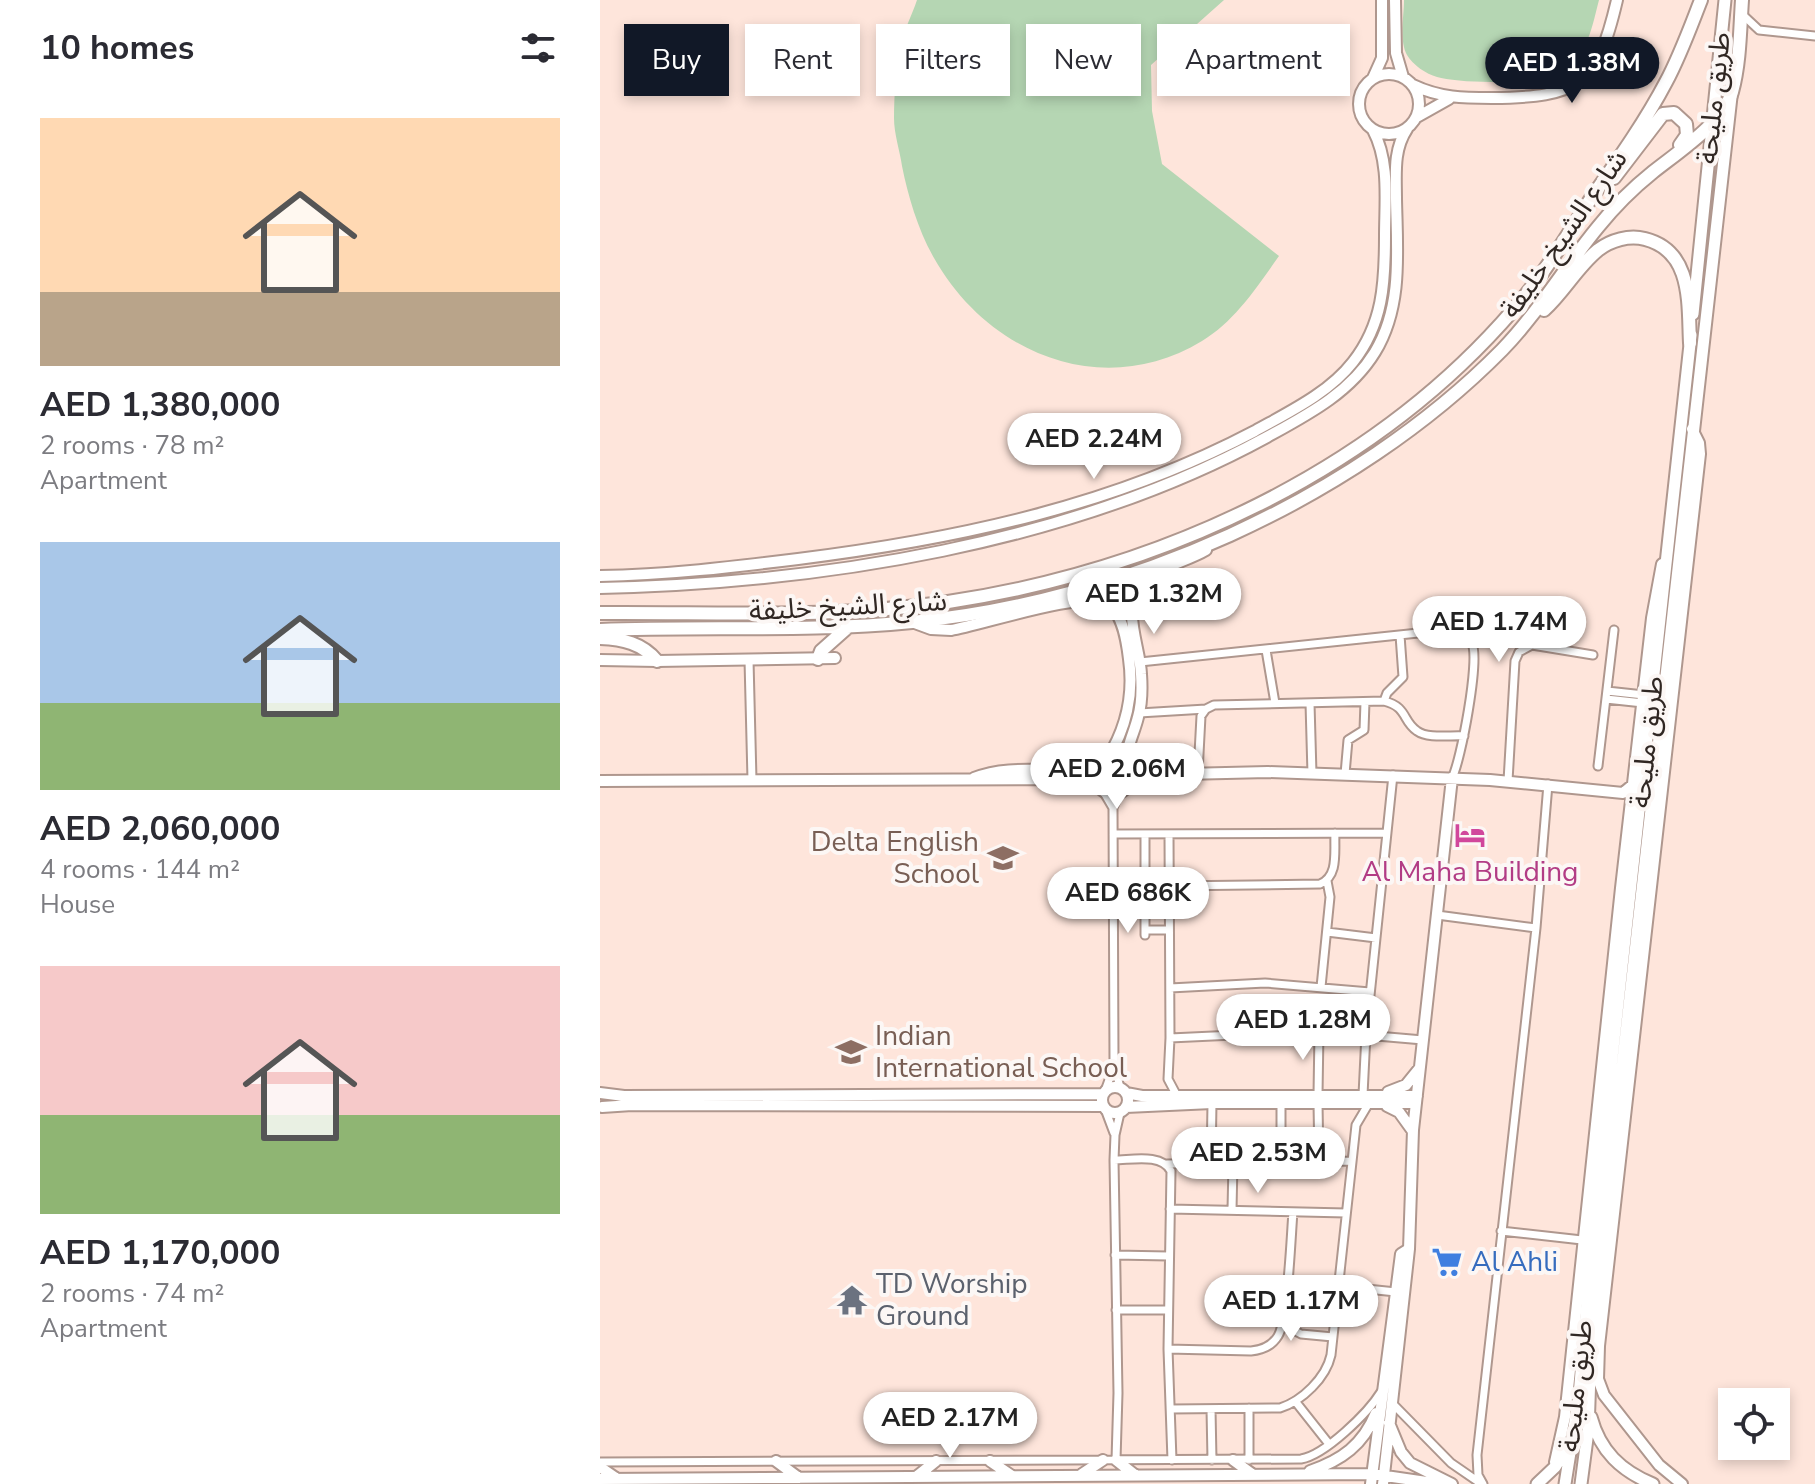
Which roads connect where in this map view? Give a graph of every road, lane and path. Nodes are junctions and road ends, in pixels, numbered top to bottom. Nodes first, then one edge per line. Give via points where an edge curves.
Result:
1 (1382, 0) edge
2 (1395, 0) edge
3 (1617, 0) edge
4 (1698, 0) edge
5 (1725, 0) edge
6 (1742, 5) edge
7 (1759, 30) junction
8 (1815, 36) edge
9 (1738, 44) junction
10 (1403, 77) junction
11 (1373, 78) junction
12 (1413, 85) junction
13 (1731, 94) junction
14 (1450, 98) junction
15 (1417, 117) junction
16 (1712, 122) junction
17 (1407, 129) junction
18 (1373, 130) junction
19 (1652, 173) junction
20 (1559, 247) junction
21 (1530, 317) junction
22 (1690, 343) junction
23 (1221, 540) junction
24 (1668, 552) junction
25 (853, 553) junction
26 (815, 572) junction
27 (630, 575) junction
28 (600, 576) edge
29 (604, 588) edge
30 (600, 613) edge
31 (912, 622) junction
32 (848, 627) junction
33 (600, 630) edge
34 (1614, 630) dead end
35 (1400, 635) junction
36 (600, 638) edge
37 (828, 644) junction
38 (1266, 650) junction
39 (1593, 655) dead end
40 (835, 658) joint
41 (818, 659) junction
42 (600, 660) edge
43 (749, 660) junction
44 (657, 661) junction
45 (1140, 662) junction
46 (1606, 695) junction
47 (1644, 699) junction
48 (1384, 701) junction
49 (1365, 702) junction
50 (1275, 703) junction
51 (1310, 703) junction
52 (1206, 709) junction
53 (1139, 713) junction
54 (1464, 736) junction
55 (1107, 759) junction
56 (1127, 764) junction
57 (1598, 766) dead end
58 (1097, 767) junction
59 (1198, 773) junction
60 (1184, 774) junction
61 (1312, 774) junction
62 (1345, 774) junction
63 (1393, 774) junction
64 (1452, 778) junction
65 (752, 780) junction
66 (600, 781) edge
67 (969, 781) junction
68 (1508, 781) junction
69 (1635, 783) junction
70 (1129, 784) junction
71 (1548, 784) junction
72 (1100, 787) junction
73 (1119, 793) junction
74 (1623, 793) junction
75 (1631, 805) junction
76 (1113, 808) junction
77 (1335, 833) junction
78 (1387, 833) junction
79 (1113, 834) junction
80 (1145, 834) junction
81 (1169, 834) junction
82 (1327, 881) junction
83 (1621, 888) junction
84 (1169, 891) junction
85 (1145, 895) junction
86 (1113, 897) junction
87 (1629, 900) junction
88 (1437, 915) junction
89 (1536, 928) junction
90 (1169, 930) junction
91 (1327, 932) junction
92 (1376, 938) junction
93 (1620, 984) junction
94 (1321, 987) junction
95 (1170, 988) junction
96 (1370, 992) junction
97 (1610, 997) junction
98 (1319, 1031) junction
99 (1366, 1034) junction
100 (1170, 1038) junction
101 (1423, 1040) junction
102 (1114, 1064) junction
103 (1420, 1067) junction
104 (1168, 1079) junction
105 (1123, 1091) junction
106 (1104, 1092) junction
107 (600, 1093) edge
108 (1156, 1096) junction
109 (1177, 1096) junction
110 (1368, 1098) junction
111 (1318, 1099) junction
112 (1416, 1100) junction
113 (1212, 1103) junction
114 (1281, 1103) junction
115 (1344, 1103) junction
116 (601, 1108) edge
117 (1104, 1108) junction
118 (1123, 1110) junction
119 (1356, 1125) junction
120 (1413, 1130) junction
121 (1115, 1135) junction
122 (1114, 1160) junction
123 (1319, 1161) junction
124 (1352, 1161) junction
125 (1281, 1162) junction
126 (1211, 1163) junction
127 (1233, 1163) junction
128 (1167, 1164) junction
129 (1170, 1209) junction
130 (1232, 1210) junction
131 (1293, 1212) junction
132 (1346, 1213) junction
133 (1501, 1231) junction
134 (1608, 1234) junction
135 (1582, 1240) junction
136 (1409, 1249) junction
137 (1115, 1255) junction
138 (1168, 1256) junction
139 (1338, 1286) junction
140 (1396, 1292) junction
141 (1116, 1310) junction
142 (1168, 1310) junction
143 (1282, 1324) junction
144 (1333, 1337) junction
145 (1168, 1349) junction
146 (1384, 1386) junction
147 (1295, 1401) junction
148 (1387, 1401) junction
149 (1249, 1408) junction
150 (1589, 1408) junction
151 (1171, 1409) junction
152 (1211, 1409) junction
153 (1389, 1423) junction
154 (1571, 1440) junction
155 (1329, 1444) junction
156 (1477, 1455) junction
157 (1103, 1460) junction
158 (1116, 1460) junction
159 (1172, 1460) junction
160 (1212, 1460) junction
161 (1233, 1460) junction
162 (1249, 1460) junction
163 (776, 1461) junction
164 (936, 1461) junction
165 (990, 1461) junction
166 (600, 1465) edge
167 (1459, 1468) junction
168 (1551, 1472) junction
169 (1254, 1475) junction
170 (1301, 1475) junction
171 (1137, 1476) junction
172 (916, 1477) junction
173 (1014, 1477) junction
174 (1076, 1477) junction
175 (600, 1479) edge
176 (617, 1479) junction
177 (801, 1479) junction
178 (1377, 1480) edge
179 (1440, 1484) edge
180 (1452, 1484) edge
181 (1482, 1484) edge
182 (1537, 1484) edge
183 (1565, 1484) edge
184 (1574, 1484) edge
185 (1581, 1484) edge
186 (1653, 1484) edge
187 (1682, 1484) edge

1 - 11 street via 1382,58
2 - 10 street via 1396,53
3 - 14 street via 1601,55 1576,83 1540,97
4 - 20 highway, شارع الشيخ خليفة via 1661,91
5 - 16 main road, طريق مليحة
6 - 7 street via 1746,20
6 - 9 highway
7 - 8 street
7 - 9 street
9 - 13 highway
10 - 11 street via 1388,73
10 - 12 street
11 - 18 street via 1359,99 1361,117
12 - 14 street
12 - 15 street
13 - 16 highway, شارع الشيخ خليفة
13 - 134 main road, طريق مليحة
14 - 15 street
15 - 17 street
16 - 19 highway, شارع الشيخ خليفة
16 - 22 main road, طريق مليحة
17 - 18 street via 1390,134
17 - 26 street via 1397,153 1395,301 1375,352 1338,394 1249,447 1112,505 915,556
18 - 25 street via 1384,162 1382,300 1364,346 1330,385 1204,456 1097,498 1017,521
19 - 20 highway via 1687,135 1686,124 1674,113 1658,117
19 - 21 highway, شارع الشيخ خليفة via 1597,227
20 - 30 highway, شارع الشيخ خليفة via 1490,335 1386,426 1274,496 1162,546 1052,582 913,606
21 - 22 highway via 1547,307 1607,244 1647,239 1665,248 1684,272
21 - 23 highway, شارع الشيخ خليفة via 1489,362 1384,447 1305,497
22 - 24 main road, طريق مليحة
23 - 31 highway, شارع الشيخ خليفة via 1051,598
23 - 45 street via 1150,577 1137,591 1132,609
24 - 47 street via 1660,571
24 - 87 main road, طريق مليحة
25 - 26 street via 850,563
25 - 27 street
26 - 29 street
27 - 28 street
27 - 29 street via 607,581
31 - 32 highway, شارع الشيخ خليفة
31 - 55 street via 951,630 1073,602 1097,599 1109,604 1122,627 1131,673 1125,719
32 - 33 highway, شارع الشيخ خليفة
32 - 37 highway
34 - 46 street
35 - 38 street
35 - 48 street via 1403,677
35 - 54 street via 1452,630 1471,641 1475,656
36 - 44 highway via 638,645
37 - 40 highway
37 - 41 highway
38 - 45 street
38 - 50 street
39 - 68 street via 1532,645 1519,652
40 - 41 street
41 - 43 street
42 - 44 street
43 - 44 street
43 - 65 street
45 - 53 street
46 - 47 street
46 - 57 street
47 - 69 street
48 - 49 street
48 - 54 street via 1399,707 1422,733
49 - 51 street
49 - 62 street via 1364,728 1348,740
50 - 51 street
50 - 52 street
51 - 61 street
52 - 53 street
52 - 59 street via 1201,716
53 - 56 street
54 - 64 street
55 - 56 street
55 - 58 street
56 - 60 street
56 - 70 street
58 - 67 street via 1011,769
58 - 72 street
59 - 60 street
59 - 61 street
60 - 70 street
61 - 62 street
62 - 63 street
63 - 64 street
63 - 78 street
64 - 68 street
64 - 88 street
65 - 66 street
65 - 67 street
67 - 72 street via 1075,779
68 - 71 street
69 - 74 street
69 - 75 street
70 - 73 street
71 - 74 street
71 - 89 street
72 - 73 street
72 - 76 street
73 - 76 street
74 - 75 street
75 - 83 street
76 - 79 street
77 - 78 street
77 - 81 street
77 - 82 street via 1333,870
78 - 92 street
79 - 80 street
79 - 86 street
80 - 81 street
80 - 85 street
81 - 84 street
82 - 84 street
82 - 91 street
83 - 87 main road
83 - 97 street
84 - 85 street
84 - 90 street
85 - 86 street
85 - 90 street via 1145,933
86 - 102 street
87 - 93 main road, طريق مليحة
88 - 89 street
88 - 101 street
89 - 133 street
90 - 95 street
91 - 92 street
91 - 94 street
92 - 96 street
93 - 97 main road
93 - 154 main road, طريق مليحة
94 - 95 street via 1251,983
94 - 96 street
95 - 100 street
96 - 99 street
97 - 135 street
98 - 99 street
98 - 100 street
98 - 111 street
99 - 101 street
99 - 110 street
100 - 104 street
101 - 103 street
102 - 105 street
102 - 106 street
103 - 110 street via 1402,1088
103 - 112 street
104 - 108 street
104 - 109 street
105 - 106 street via 1115,1087
105 - 108 street
105 - 118 street
106 - 107 street
106 - 117 street
107 - 116 street
108 - 109 street
109 - 111 street
110 - 111 street
110 - 112 street
110 - 115 street
110 - 119 street
110 - 120 street via 1396,1109
111 - 114 street
111 - 115 street
111 - 123 street
112 - 120 street
113 - 114 street
113 - 118 street
113 - 126 street
114 - 125 street
115 - 119 street
116 - 117 street
117 - 118 street via 1112,1113
117 - 121 street
118 - 121 street
119 - 124 street
120 - 136 street
121 - 122 street
122 - 128 street
122 - 137 street
123 - 124 street
123 - 125 street
124 - 132 street
125 - 127 street
126 - 127 street
126 - 128 street
127 - 130 street
128 - 129 street
129 - 130 street
129 - 138 street
130 - 131 street
131 - 132 street
131 - 143 street
132 - 139 street
133 - 135 street
133 - 156 street
134 - 150 main road, طريق مليحة via 1591,1344
134 - 187 street via 1599,1385 1659,1465
135 - 168 street via 1565,1417
136 - 140 street via 1401,1254
136 - 148 street
137 - 138 street
137 - 141 street
138 - 142 street
139 - 140 street
139 - 144 street
140 - 146 street
141 - 142 street
141 - 158 street
142 - 145 street
143 - 144 street via 1301,1334
143 - 145 street via 1274,1341 1258,1351
144 - 147 street via 1324,1373
145 - 151 street
146 - 148 street
146 - 155 street via 1368,1409
147 - 149 street via 1280,1408
147 - 155 street
148 - 153 street
148 - 167 street
148 - 170 street via 1353,1449
148 - 178 street
149 - 152 street
149 - 162 street
150 - 185 main road, طريق مليحة
150 - 186 main road via 1607,1453 1627,1472
151 - 152 street
151 - 159 street
152 - 160 street
153 - 178 street
153 - 180 street via 1410,1463
154 - 168 main road
154 - 183 main road, طريق مليحة
154 - 184 main road
155 - 162 street via 1306,1458
156 - 167 street
156 - 181 street
157 - 158 street
157 - 165 street
157 - 174 street
158 - 159 street
158 - 171 street
159 - 160 street
160 - 161 street
161 - 162 street
161 - 169 street
163 - 164 street
163 - 166 street
163 - 177 street
164 - 165 street
164 - 172 street
165 - 173 street
166 - 176 street
167 - 181 street
168 - 182 main road
169 - 170 street
169 - 171 street
170 - 178 street
171 - 174 street
172 - 173 street
172 - 177 street
173 - 174 street
175 - 176 street
176 - 177 street
178 - 179 street

